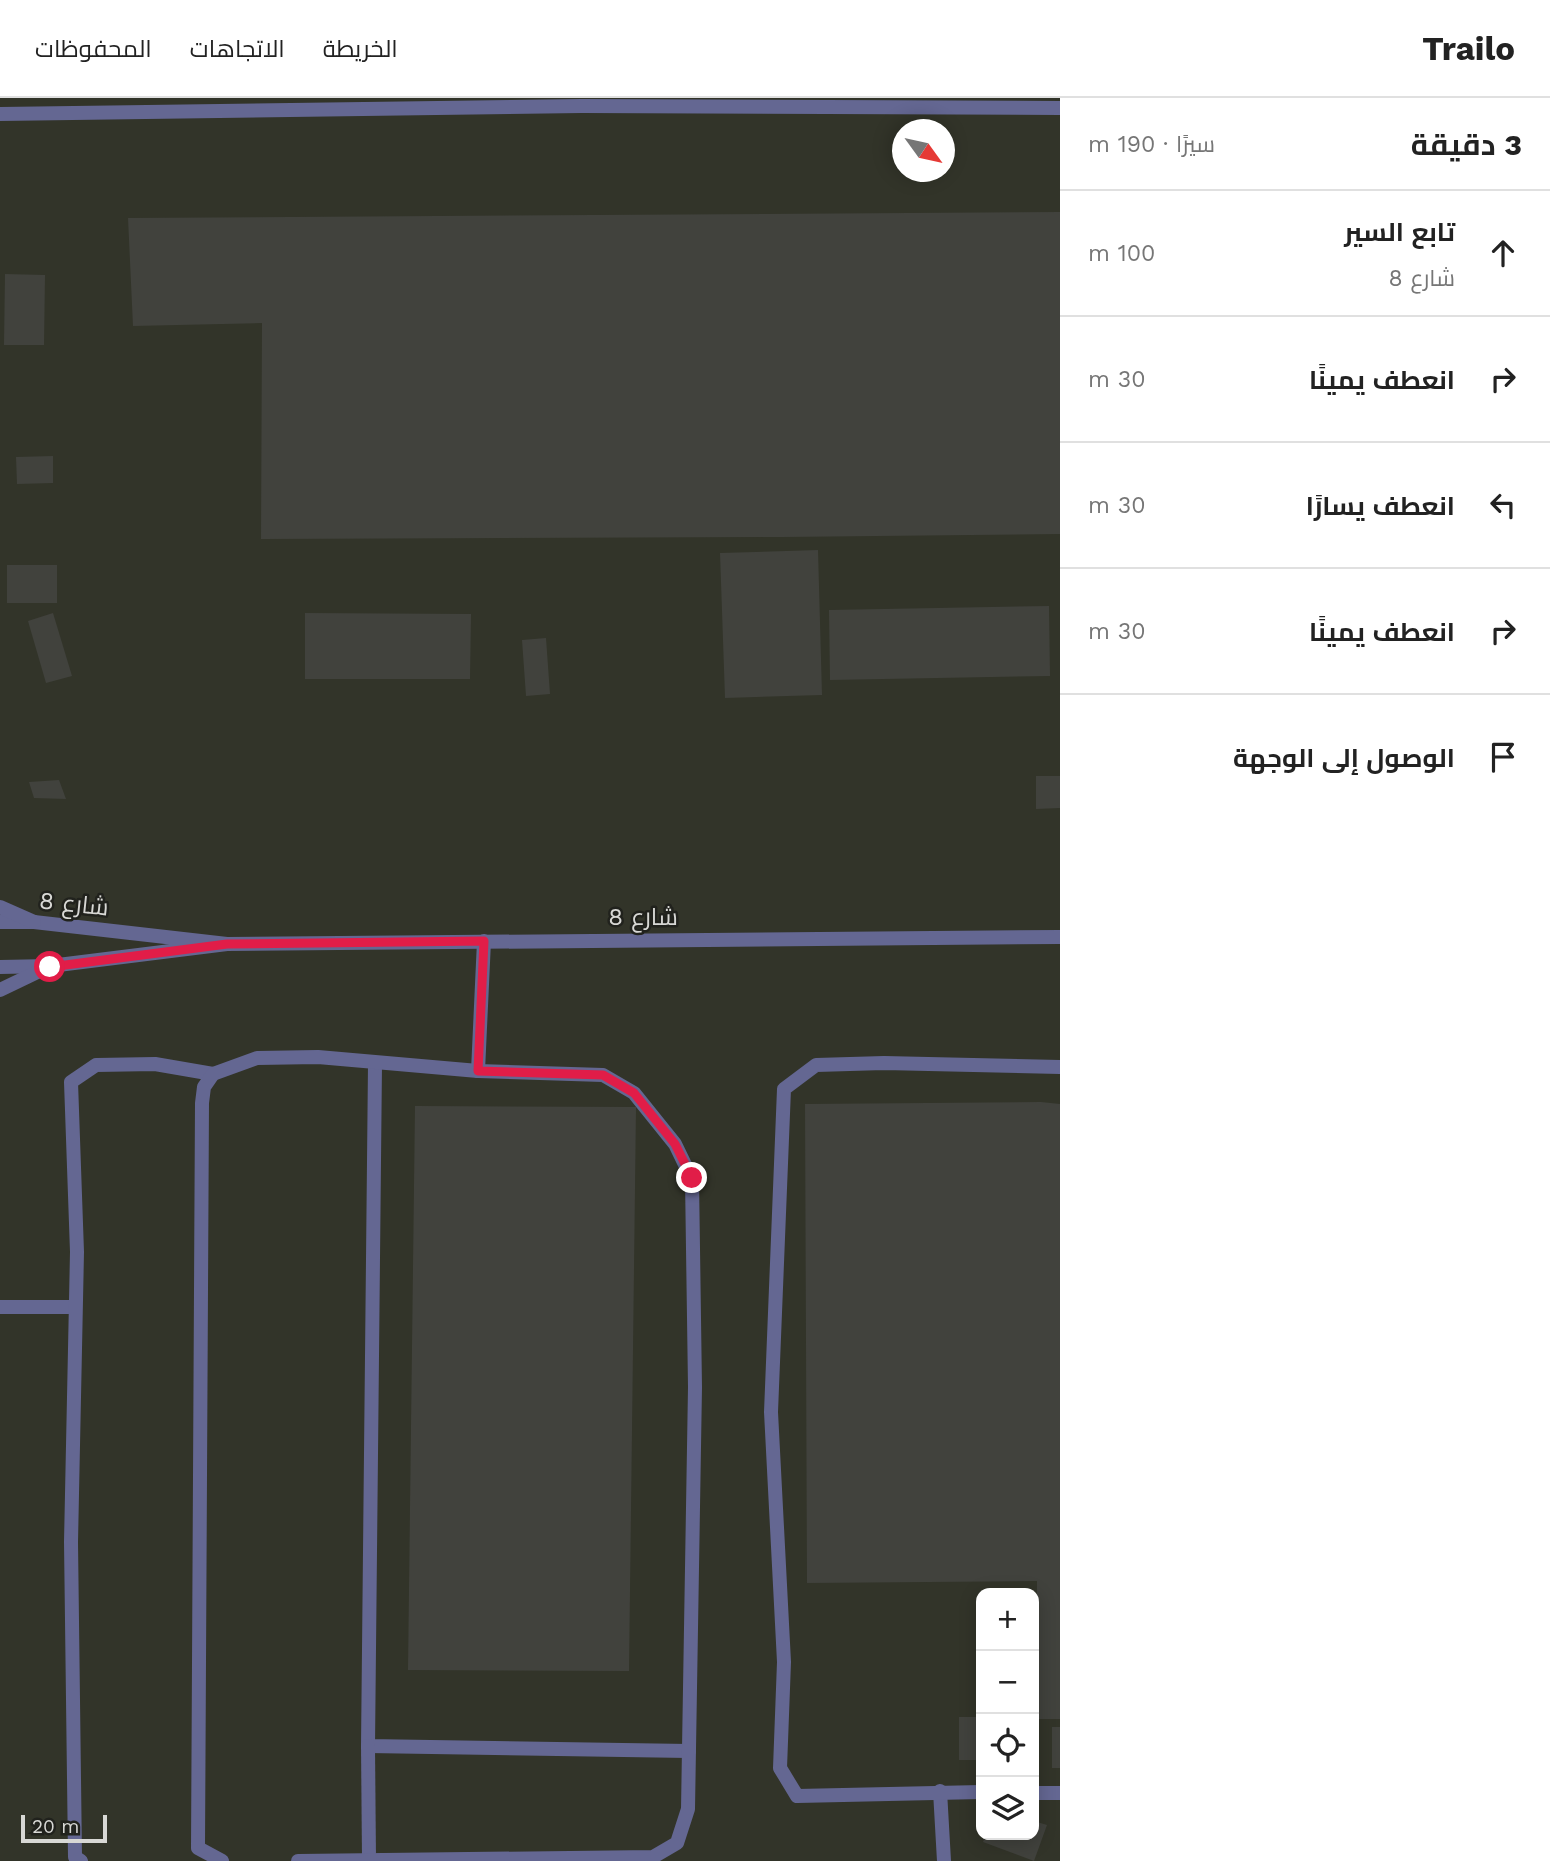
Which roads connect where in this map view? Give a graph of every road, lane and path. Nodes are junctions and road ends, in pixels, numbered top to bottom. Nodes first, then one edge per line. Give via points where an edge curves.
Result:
1 (581, 102) edge
2 (443, 103) edge
3 (1060, 108) edge
4 (0, 114) edge
5 (0, 907) edge
6 (0, 922) edge
7 (34, 922) junction
8 (1060, 937) edge
9 (484, 941) junction
10 (227, 944) junction
11 (0, 967) edge
12 (50, 967) junction
13 (0, 990) edge
14 (376, 1064) junction
15 (1060, 1067) edge
16 (478, 1071) junction
17 (213, 1074) junction
18 (0, 1307) edge
19 (74, 1307) junction
20 (368, 1746) junction
21 (689, 1751) junction
22 (940, 1791) junction
23 (976, 1792) edge
24 (1039, 1793) edge
25 (1060, 1793) edge
26 (369, 1860) edge
27 (80, 1861) edge
28 (222, 1861) edge
29 (298, 1861) edge
30 (944, 1861) edge

1 - 2 street
1 - 3 street
2 - 4 street
5 - 7 street
6 - 7 street, شارع 8
7 - 10 street, شارع 8
8 - 9 street, شارع 8
9 - 10 street, شارع 8
9 - 16 street
10 - 12 street, شارع 8
11 - 12 street, شارع 8
12 - 13 street
14 - 16 street
14 - 17 street via 318,1057 257,1058
14 - 20 street
15 - 22 street via 816,1065 784,1089 771,1412 784,1662 780,1768 797,1796
16 - 21 street via 603,1075 634,1093 675,1144 692,1178 695,1387
17 - 19 street via 155,1064 96,1065 71,1082 77,1252
17 - 28 street via 204,1087 202,1103 198,1848
18 - 19 street
19 - 27 street via 71,1732 75,1857
20 - 21 street
20 - 26 street
21 - 26 street via 688,1809 677,1843 653,1857
22 - 23 street
22 - 30 street
24 - 25 street
26 - 29 street

